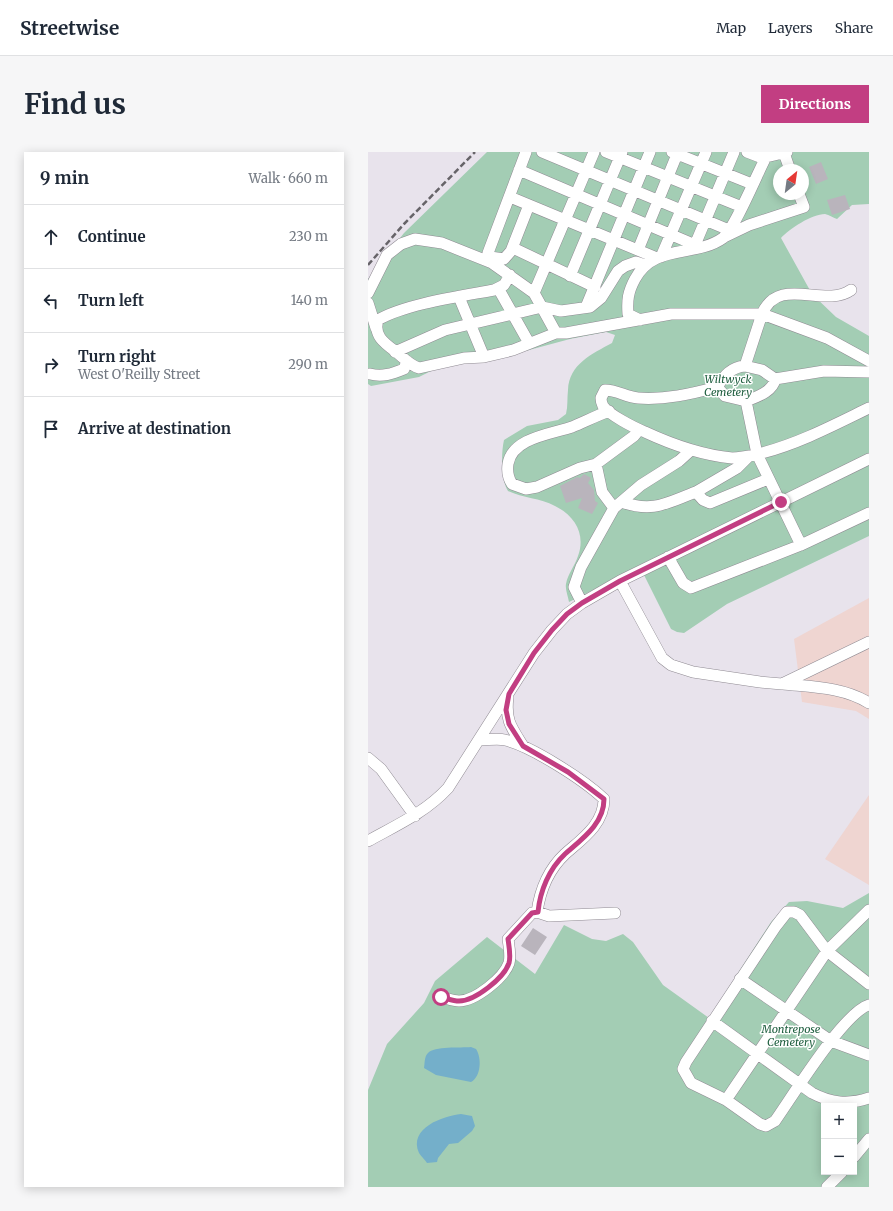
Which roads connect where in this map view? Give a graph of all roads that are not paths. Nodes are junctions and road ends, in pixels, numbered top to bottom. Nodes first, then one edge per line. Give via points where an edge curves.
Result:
1 (526, 152) edge
2 (542, 152) edge
3 (594, 152) edge
4 (606, 152) edge
5 (650, 152) edge
6 (706, 152) edge
7 (734, 152) edge
8 (747, 152) edge
9 (676, 153) edge
10 (786, 153) edge
11 (765, 154) edge
12 (621, 155) edge
13 (701, 164) junction
14 (789, 164) edge
15 (644, 168) junction
16 (519, 170) junction
17 (586, 171) junction
18 (725, 173) junction
19 (668, 177) junction
20 (610, 180) junction
21 (752, 184) junction
22 (692, 187) junction
23 (634, 190) junction
24 (577, 195) junction
25 (715, 196) junction
26 (510, 197) junction
27 (658, 200) junction
28 (801, 200) edge
29 (600, 204) junction
30 (529, 205) junction
31 (742, 207) junction
32 (682, 210) junction
33 (625, 215) junction
34 (566, 220) junction
35 (704, 220) junction
36 (648, 225) junction
37 (590, 230) junction
38 (727, 234) junction
39 (671, 235) junction
40 (614, 240) junction
41 (697, 246) junction
42 (512, 248) junction
43 (638, 250) junction
44 (659, 257) junction
45 (491, 260) junction
46 (547, 264) junction
47 (645, 264) junction
48 (510, 275) junction
49 (570, 276) junction
50 (595, 286) junction
51 (498, 288) junction
52 (851, 290) dead end
53 (368, 293) edge
54 (534, 293) junction
55 (460, 297) junction
56 (368, 303) edge
57 (542, 307) junction
58 (586, 307) junction
59 (513, 314) junction
60 (762, 314) junction
61 (640, 320) junction
62 (470, 324) junction
63 (376, 328) junction
64 (556, 333) junction
65 (529, 343) junction
66 (395, 352) junction
67 (484, 357) junction
68 (406, 361) junction
69 (869, 361) edge
70 (745, 366) junction
71 (869, 372) edge
72 (370, 374) dead end
73 (775, 379) junction
74 (717, 387) junction
75 (746, 401) junction
76 (869, 408) edge
77 (608, 410) junction
78 (639, 430) junction
79 (690, 451) junction
80 (753, 455) junction
81 (869, 459) edge
82 (596, 464) junction
83 (768, 479) junction
84 (696, 492) junction
85 (781, 502) junction
86 (618, 506) junction
87 (869, 513) edge
88 (801, 545) junction
89 (668, 557) junction
90 (620, 581) junction
91 (582, 603) junction
92 (869, 642) edge
93 (782, 684) junction
94 (509, 694) junction
95 (869, 703) edge
96 (480, 740) junction
97 (523, 746) junction
98 (368, 758) edge
99 (415, 816) junction
100 (368, 841) edge
101 (869, 910) edge
102 (538, 912) junction
103 (615, 913) dead end
104 (827, 951) junction
105 (740, 979) junction
106 (869, 984) edge
107 (441, 997) dead end
108 (869, 1005) edge
109 (787, 1011) junction
110 (712, 1022) junction
111 (831, 1041) junction
112 (758, 1054) junction
113 (869, 1056) edge
114 (801, 1084) junction
115 (869, 1098) edge
116 (726, 1100) junction
117 (869, 1139) edge
118 (857, 1153) edge
119 (839, 1175) edge
120 (826, 1187) edge

1 - 16 street
2 - 17 street
3 - 17 street
4 - 12 street
5 - 15 street
6 - 13 street
7 - 18 street
8 - 11 street via 760,157
9 - 13 street
9 - 19 street
10 - 11 street
10 - 14 street
11 - 21 street
12 - 15 street
12 - 20 street
13 - 18 street
13 - 22 street
15 - 19 street
15 - 23 street
16 - 24 street
16 - 26 street
17 - 20 street
17 - 24 street
18 - 21 street
18 - 25 street
19 - 22 street
19 - 27 street
20 - 23 street
20 - 29 street
21 - 31 street
22 - 25 street
22 - 32 street
23 - 27 street
23 - 33 street
24 - 29 street
24 - 34 street
25 - 31 street
25 - 35 street
26 - 30 street
26 - 45 street via 488,253
27 - 32 street
27 - 36 street
28 - 38 street via 804,207
29 - 33 street
29 - 37 street
30 - 34 street
30 - 42 street
31 - 38 street
32 - 35 street
32 - 39 street
33 - 36 street
33 - 40 street
34 - 37 street
34 - 46 street
35 - 38 street
35 - 41 street
36 - 39 street
36 - 43 street
37 - 40 street
37 - 49 street
38 - 41 street
39 - 41 street
39 - 44 street
40 - 43 street
40 - 50 street
41 - 44 street
42 - 45 street via 504,259
42 - 46 street
43 - 44 street
44 - 47 street
45 - 48 street
45 - 53 street via 442,243 414,239 401,244 387,255
46 - 49 street
46 - 54 street
47 - 58 street via 636,262 625,266 610,280 601,298 590,307
47 - 61 street via 627,298 628,314
48 - 51 street via 504,285
48 - 54 street
49 - 50 street
50 - 58 street
51 - 55 street
51 - 59 street
52 - 60 street via 836,297 781,295 775,297
54 - 57 street
55 - 62 street
55 - 63 street via 387,315 378,320
56 - 63 street
57 - 58 street via 562,311
57 - 59 street
57 - 64 street
59 - 62 street
59 - 65 street
60 - 61 street via 671,314
60 - 69 street via 827,338
60 - 70 street
61 - 64 street
62 - 66 street via 445,330
62 - 67 street
63 - 66 street via 386,346
64 - 65 street
65 - 67 street
66 - 68 street
67 - 68 street via 464,358 419,368
68 - 72 street via 404,369 380,376
70 - 73 street via 762,370
70 - 74 street via 738,366 730,371
71 - 73 street via 824,371
73 - 75 street via 767,391
74 - 75 street via 725,396
74 - 77 street via 665,398 636,398 614,390 605,390 601,398 603,407
75 - 80 street
76 - 80 street via 788,446
77 - 78 street
77 - 82 street via 517,447 509,458 507,469 512,484 526,489 538,487 580,468
78 - 79 street
78 - 82 street
79 - 80 street via 733,458
79 - 86 street via 640,485
80 - 83 street
80 - 84 street via 737,468
81 - 85 street
82 - 86 street via 602,492
83 - 84 street via 710,503
83 - 85 street
84 - 86 street via 651,508
85 - 88 street
85 - 89 street
86 - 91 street via 581,567 574,587
87 - 88 street
88 - 89 street via 691,588 683,583
89 - 90 street
90 - 91 street
90 - 93 street via 657,651 667,662 693,672
91 - 94 street via 552,630 534,653
92 - 93 street
93 - 95 street via 852,694
94 - 96 street
94 - 97 street via 506,710 509,724
96 - 97 street via 504,740
96 - 99 street via 448,788 435,802
97 - 102 street via 568,772 604,799 604,810 599,820 581,842 565,855 546,882
98 - 99 street via 381,769
99 - 100 street
101 - 104 street
102 - 103 street via 549,916
102 - 107 street via 532,913 508,939 510,960 498,980 468,999 459,1001
104 - 105 street via 800,915 787,912
104 - 106 street
104 - 109 street
105 - 109 street
105 - 110 street
108 - 111 street via 854,1015
109 - 111 street
109 - 112 street
110 - 112 street
110 - 116 street via 683,1069 691,1083
111 - 113 street
111 - 114 street
112 - 114 street
112 - 116 street
114 - 115 street via 824,1100 842,1103
114 - 116 street via 775,1121 766,1126
117 - 118 street
119 - 120 street

